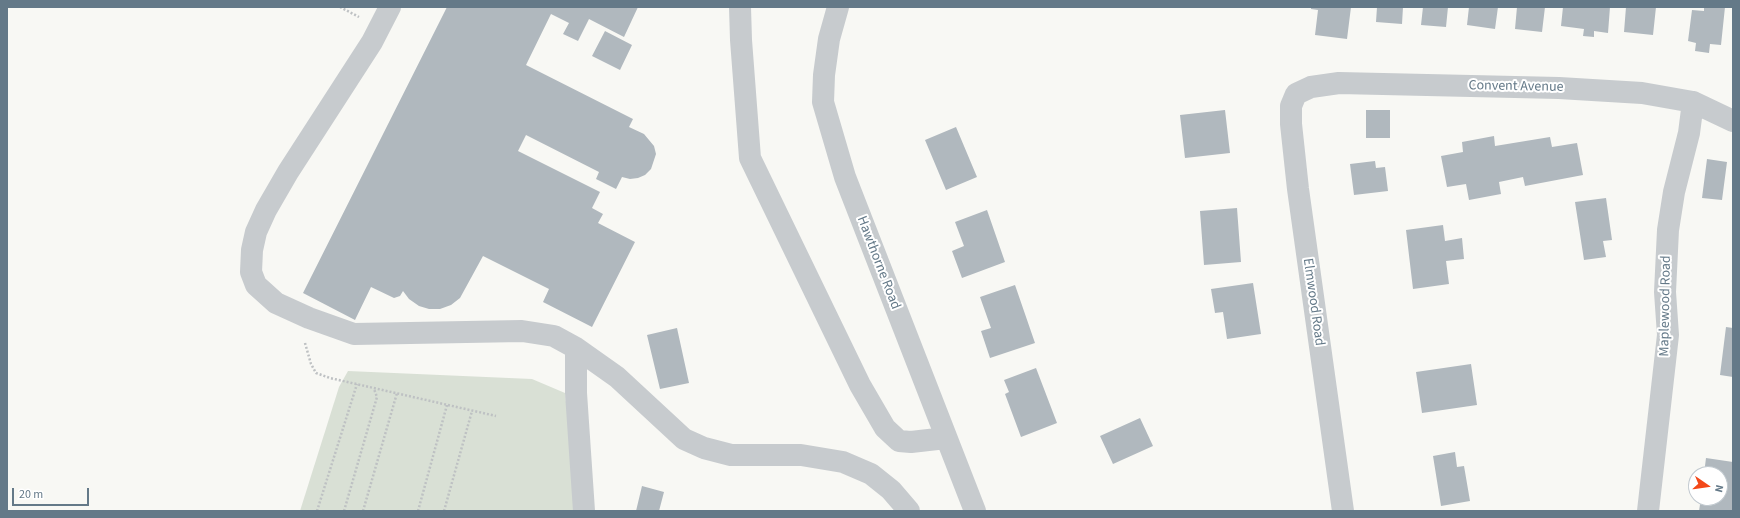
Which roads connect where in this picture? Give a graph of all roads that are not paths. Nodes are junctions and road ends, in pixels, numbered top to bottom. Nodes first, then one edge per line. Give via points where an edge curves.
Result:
1 (390, 7) edge
2 (740, 7) edge
3 (838, 7) edge
4 (1296, 94) joint
5 (1693, 102) junction
6 (1733, 121) edge
7 (576, 348) junction
8 (946, 438) junction
9 (584, 511) edge
10 (909, 511) edge
11 (975, 511) edge
12 (1343, 511) edge
13 (1648, 511) edge

1 - 7 street via 372,42 288,172 256,232 250,259 256,285 276,303 354,334 522,331 554,336
2 - 8 street via 750,158 860,385 885,428 899,441
3 - 8 street, Hawthorne Road via 829,39 823,102 845,177
4 - 5 street, Convent Avenue via 1311,87 1339,83 1566,88 1642,93
4 - 12 street, Elmwood Road via 1291,106 1291,124 1298,188
5 - 6 street, Convent Avenue
5 - 13 street, Maplewood Road via 1689,133 1674,192 1668,230 1668,334
7 - 9 street via 576,393
7 - 10 street via 617,377 684,439 704,448 731,455 801,455 843,462 871,474 891,490
8 - 11 street, Hawthorne Road

